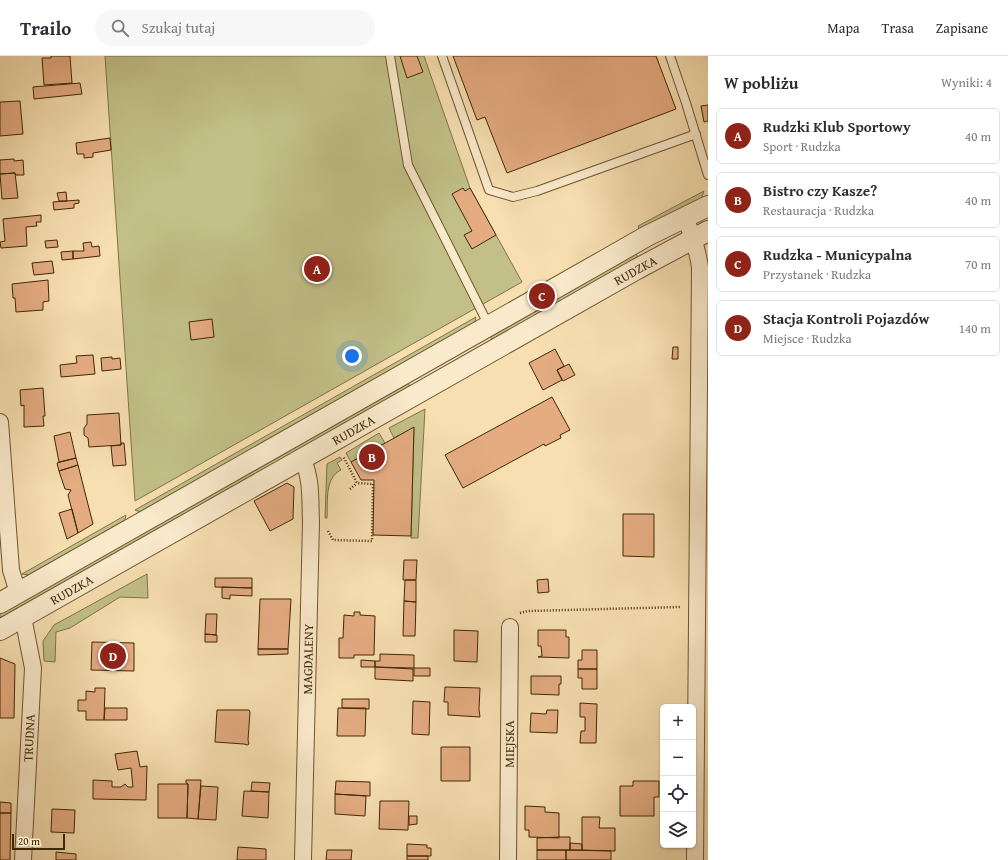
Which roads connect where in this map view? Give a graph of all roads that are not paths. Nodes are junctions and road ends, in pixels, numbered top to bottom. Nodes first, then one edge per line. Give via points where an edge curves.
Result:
1 (390, 56) edge
2 (442, 56) edge
3 (670, 56) edge
4 (696, 134) junction
5 (708, 175) edge
6 (708, 206) edge
7 (685, 218) junction
8 (701, 235) edge
9 (489, 326) junction
10 (439, 354) junction
11 (450, 375) junction
12 (0, 422) edge
13 (302, 458) junction
14 (18, 593) junction
15 (0, 603) edge
16 (23, 617) junction
17 (510, 627) road end
18 (0, 630) edge
19 (702, 643) edge
20 (23, 860) edge
21 (303, 860) edge
22 (508, 860) edge
23 (695, 860) edge

1 - 9 lane via 408,165
2 - 4 lane via 489,190 513,197 537,191
3 - 4 lane
4 - 5 lane
6 - 7 street, RUDZKA
7 - 8 street
7 - 9 street, RUDZKA via 624,249
8 - 11 street, RUDZKA
8 - 19 street via 697,607
9 - 10 street, RUDZKA
10 - 11 street
10 - 14 street, RUDZKA
11 - 13 street, RUDZKA
12 - 14 street via 11,570
13 - 16 street, RUDZKA
13 - 21 street, MAGDALENY via 309,480 311,522
14 - 15 street, RUDZKA
16 - 18 street, RUDZKA
16 - 20 street, TRUDNA via 33,668
17 - 22 street, MIEJSKA
19 - 23 street

